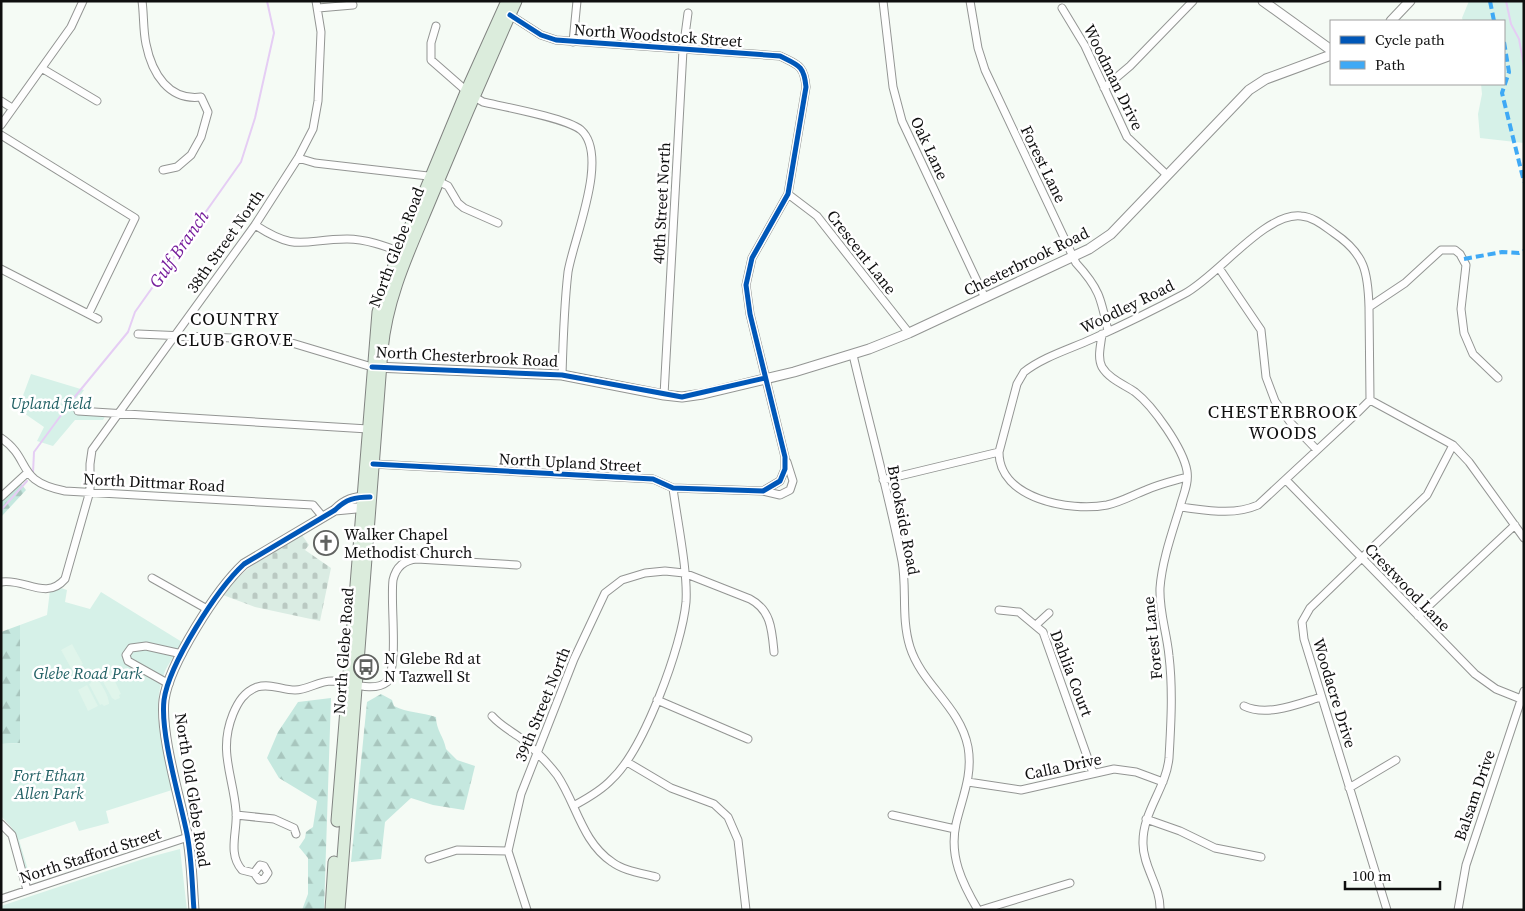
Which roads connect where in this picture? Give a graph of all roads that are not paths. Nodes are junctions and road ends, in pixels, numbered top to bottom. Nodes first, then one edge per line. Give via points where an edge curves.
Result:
1 (83, 1) edge
2 (142, 1) edge
3 (507, 1) edge
4 (516, 1) edge
5 (577, 1) edge
6 (883, 1) edge
7 (970, 1) edge
8 (1193, 1) edge
9 (1263, 1) edge
10 (1410, 1) edge
11 (317, 5) edge
12 (353, 5) dead end
13 (1062, 8) dead end
14 (688, 13) dead end
15 (510, 16) junction
16 (1397, 20) edge
17 (436, 26) dead end
18 (573, 42) junction
19 (1330, 49) edge
20 (683, 50) junction
21 (1330, 55) edge
22 (43, 68) junction
23 (805, 74) joint
24 (1104, 88) junction
25 (470, 94) junction
26 (1, 100) edge
27 (97, 101) dead end
28 (12, 108) junction
29 (1, 124) edge
30 (1, 135) edge
31 (298, 158) junction
32 (163, 170) dead end
33 (1166, 175) junction
34 (434, 178) junction
35 (788, 194) junction
36 (498, 223) dead end
37 (255, 225) junction
38 (403, 254) junction
39 (1073, 257) junction
40 (1219, 268) junction
41 (1, 269) edge
42 (985, 298) junction
43 (1369, 308) junction
44 (88, 313) junction
45 (98, 319) dead end
46 (1105, 332) junction
47 (909, 333) junction
48 (138, 334) dead end
49 (175, 334) junction
50 (854, 354) junction
51 (376, 367) junction
52 (562, 375) junction
53 (765, 378) junction
54 (1498, 378) dead end
55 (664, 395) junction
56 (1370, 400) junction
57 (78, 411) dead end
58 (118, 414) junction
59 (368, 429) junction
60 (1, 438) edge
61 (1453, 445) junction
62 (1317, 450) junction
63 (999, 452) junction
64 (785, 457) junction
65 (373, 464) junction
66 (27, 473) junction
67 (1187, 477) junction
68 (883, 480) junction
69 (1286, 480) junction
70 (673, 488) junction
71 (90, 491) junction
72 (763, 491) junction
73 (1, 497) edge
74 (366, 502) junction
75 (1180, 507) junction
76 (323, 517) junction
77 (1515, 525) junction
78 (1524, 538) edge
79 (1361, 558) junction
80 (517, 564) dead end
81 (684, 573) junction
82 (152, 578) dead end
83 (1, 582) edge
84 (207, 609) junction
85 (999, 610) dead end
86 (1049, 613) dead end
87 (1418, 616) junction
88 (1037, 624) junction
89 (774, 652) dead end
90 (182, 654) junction
91 (169, 684) junction
92 (352, 684) junction
93 (1524, 691) edge
94 (1322, 698) junction
95 (1521, 699) junction
96 (657, 700) junction
97 (1244, 706) dead end
98 (492, 716) dead end
99 (748, 739) dead end
100 (538, 754) junction
101 (1396, 760) dead end
102 (626, 762) junction
103 (1093, 773) junction
104 (968, 782) junction
105 (1163, 782) junction
106 (1349, 788) junction
107 (575, 805) junction
108 (236, 814) junction
109 (892, 815) dead end
110 (1146, 819) junction
111 (1, 824) edge
112 (955, 829) junction
113 (296, 834) dead end
114 (188, 837) junction
115 (508, 851) junction
116 (1261, 857) dead end
117 (429, 859) dead end
118 (254, 873) dead end
119 (656, 876) dead end
120 (1070, 882) dead end
121 (27, 890) junction
122 (1, 899) edge
123 (194, 910) edge
124 (330, 910) edge
125 (339, 910) edge
126 (526, 910) edge
127 (746, 910) edge
128 (979, 910) edge
129 (1160, 910) edge
130 (1387, 910) edge
131 (1458, 910) edge

1 - 22 street via 71,27
2 - 32 street via 146,44 166,88 181,97 202,97 208,112 201,137 191,155 177,167
3 - 25 main road, North Glebe Road
4 - 15 main road, North Glebe Road
5 - 18 street
6 - 42 street, Oak Lane via 893,87 902,120
7 - 39 street, Forest Lane via 984,70
8 - 24 street
9 - 19 street
10 - 16 street
11 - 12 street
11 - 31 street, 38th Street North via 321,32 318,101 313,128
13 - 24 street, Woodman Drive
14 - 20 street, 40th Street North
15 - 18 street, North Woodstock Street via 541,35
15 - 25 main road, North Glebe Road
17 - 25 street via 431,60
18 - 20 street, North Woodstock Street
20 - 23 street, North Woodstock Street via 780,56 799,65
20 - 55 street, 40th Street North
21 - 33 street, Chesterbrook Road via 1257,84
22 - 27 street
22 - 28 street
23 - 35 street, North Upland Street via 806,87
24 - 33 street, Woodman Drive via 1127,137
25 - 34 main road, North Glebe Road
25 - 52 street via 483,102 569,123 582,131 591,146 586,209 571,251 566,288
26 - 28 street
28 - 29 street
30 - 44 street via 135,218
31 - 34 street
31 - 37 street, 38th Street North
33 - 39 street, Chesterbrook Road via 1111,234
34 - 36 street via 448,186 458,204
34 - 38 main road, North Glebe Road
35 - 47 street, Crescent Lane via 817,216
35 - 53 street, North Upland Street via 752,258 746,285
37 - 38 street via 274,238 291,243 348,239 371,242
37 - 49 street, 38th Street North
38 - 51 main road, North Glebe Road
39 - 42 street, Chesterbrook Road
39 - 46 street, Forest Lane via 1098,292
40 - 43 street, Woodley Road via 1271,223 1286,217 1303,216 1318,221 1357,253 1366,274
40 - 46 street, Woodley Road via 1185,293
40 - 62 street via 1261,330 1266,377 1276,401 1290,422
41 - 44 street
42 - 47 street, Chesterbrook Road
43 - 54 street via 1441,250 1455,250 1466,265 1461,309 1464,333 1473,354
43 - 56 street, Woodley Road
44 - 45 street
46 - 63 street, Woodley Road via 1024,372 1016,384
46 - 67 street, Forest Lane via 1099,356 1103,368 1154,410 1184,462
47 - 50 street, Chesterbrook Road
48 - 49 street, North Chesterbrook Road
49 - 51 street, North Chesterbrook Road via 282,340
49 - 58 street, 38th Street North
50 - 53 street, Chesterbrook Road
50 - 68 street, Brookside Road
51 - 52 street, North Chesterbrook Road
51 - 59 main road, North Glebe Road
51 - 65 main road, North Glebe Road
52 - 55 street, North Chesterbrook Road
53 - 55 street, North Chesterbrook Road via 703,394
53 - 64 street, North Upland Street
56 - 61 street
56 - 62 street
57 - 58 street
58 - 59 street
58 - 71 street, 38th Street North via 92,450
59 - 74 main road, North Glebe Road
60 - 66 street, North Dittmar Road via 15,452
61 - 77 street
61 - 79 street, Woodacre Drive via 1427,495
62 - 69 street
63 - 67 street via 1005,475 1016,487 1071,507 1109,505 1160,484
63 - 68 street
64 - 72 street via 780,481
64 - 72 street, North Upland Street via 793,481 790,490 780,495
65 - 70 street, North Upland Street via 653,479
65 - 74 main road, North Glebe Road
66 - 71 street, North Dittmar Road via 46,487
66 - 73 street
67 - 75 street, Forest Lane
68 - 104 street, Brookside Road via 902,562 907,636 922,671 952,710 964,733 969,758
69 - 75 street via 1266,500 1244,510 1229,512
69 - 79 street, Crestwood Lane
70 - 72 street, North Upland Street
70 - 81 street
71 - 76 street, North Dittmar Road via 313,505
71 - 83 street, 38th Street North via 64,579 58,587 50,590
74 - 76 street, North Old Glebe Road via 348,500
74 - 92 main road, North Glebe Road
75 - 105 street, Forest Lane via 1160,588 1171,693 1168,762
76 - 84 street, North Old Glebe Road via 244,564
77 - 78 street
77 - 87 street
79 - 87 street, Crestwood Lane
79 - 94 street, Woodacre Drive via 1310,608 1304,618 1302,635
80 - 92 street via 414,559 400,565 392,584 390,677 379,686
81 - 89 street, 39th Street North via 750,598 760,605 771,626
81 - 96 street via 686,600 681,631
81 - 100 street, 39th Street North via 645,573 622,580 605,593 574,659
82 - 84 street
84 - 90 street, North Old Glebe Road
85 - 88 street, Dahlia Court via 1019,612
86 - 88 street
87 - 95 street, Crestwood Lane via 1482,680
88 - 103 street, Dahlia Court via 1048,639
90 - 91 street, North Old Glebe Road
90 - 91 street via 146,646 131,648 126,655 128,662
91 - 114 street, North Old Glebe Road via 164,700 165,727
92 - 108 street via 321,682 294,690 264,686 252,689 241,698 229,725 226,746
92 - 124 main road, North Glebe Road
92 - 125 main road, North Glebe Road
93 - 95 street, Balsam Drive
94 - 97 street via 1262,710
94 - 106 street, Woodacre Drive
95 - 131 street, Balsam Drive via 1466,865
96 - 99 street
96 - 102 street
98 - 100 street
100 - 107 street
100 - 115 street, 39th Street North via 521,794
101 - 106 street
102 - 107 street via 612,779
102 - 127 street via 671,788 714,804 728,817 738,840
103 - 104 street, Calla Drive via 1021,790
103 - 105 street, Calla Drive via 1125,770
104 - 112 street, Brookside Road
105 - 110 street, Forest Lane
106 - 130 street, Woodacre Drive
107 - 119 street via 587,835 612,862
108 - 113 street via 279,820 292,826
108 - 118 street via 236,861 242,870
109 - 112 street
110 - 116 street via 1215,848
110 - 129 street, Forest Lane via 1143,846
111 - 121 street via 12,835
112 - 128 street, Brookside Road via 957,867 966,891
114 - 121 street, North Stafford Street
114 - 123 street, North Old Glebe Road
115 - 117 street via 456,850
115 - 126 street, 39th Street North
120 - 128 street
121 - 122 street, North Stafford Street

